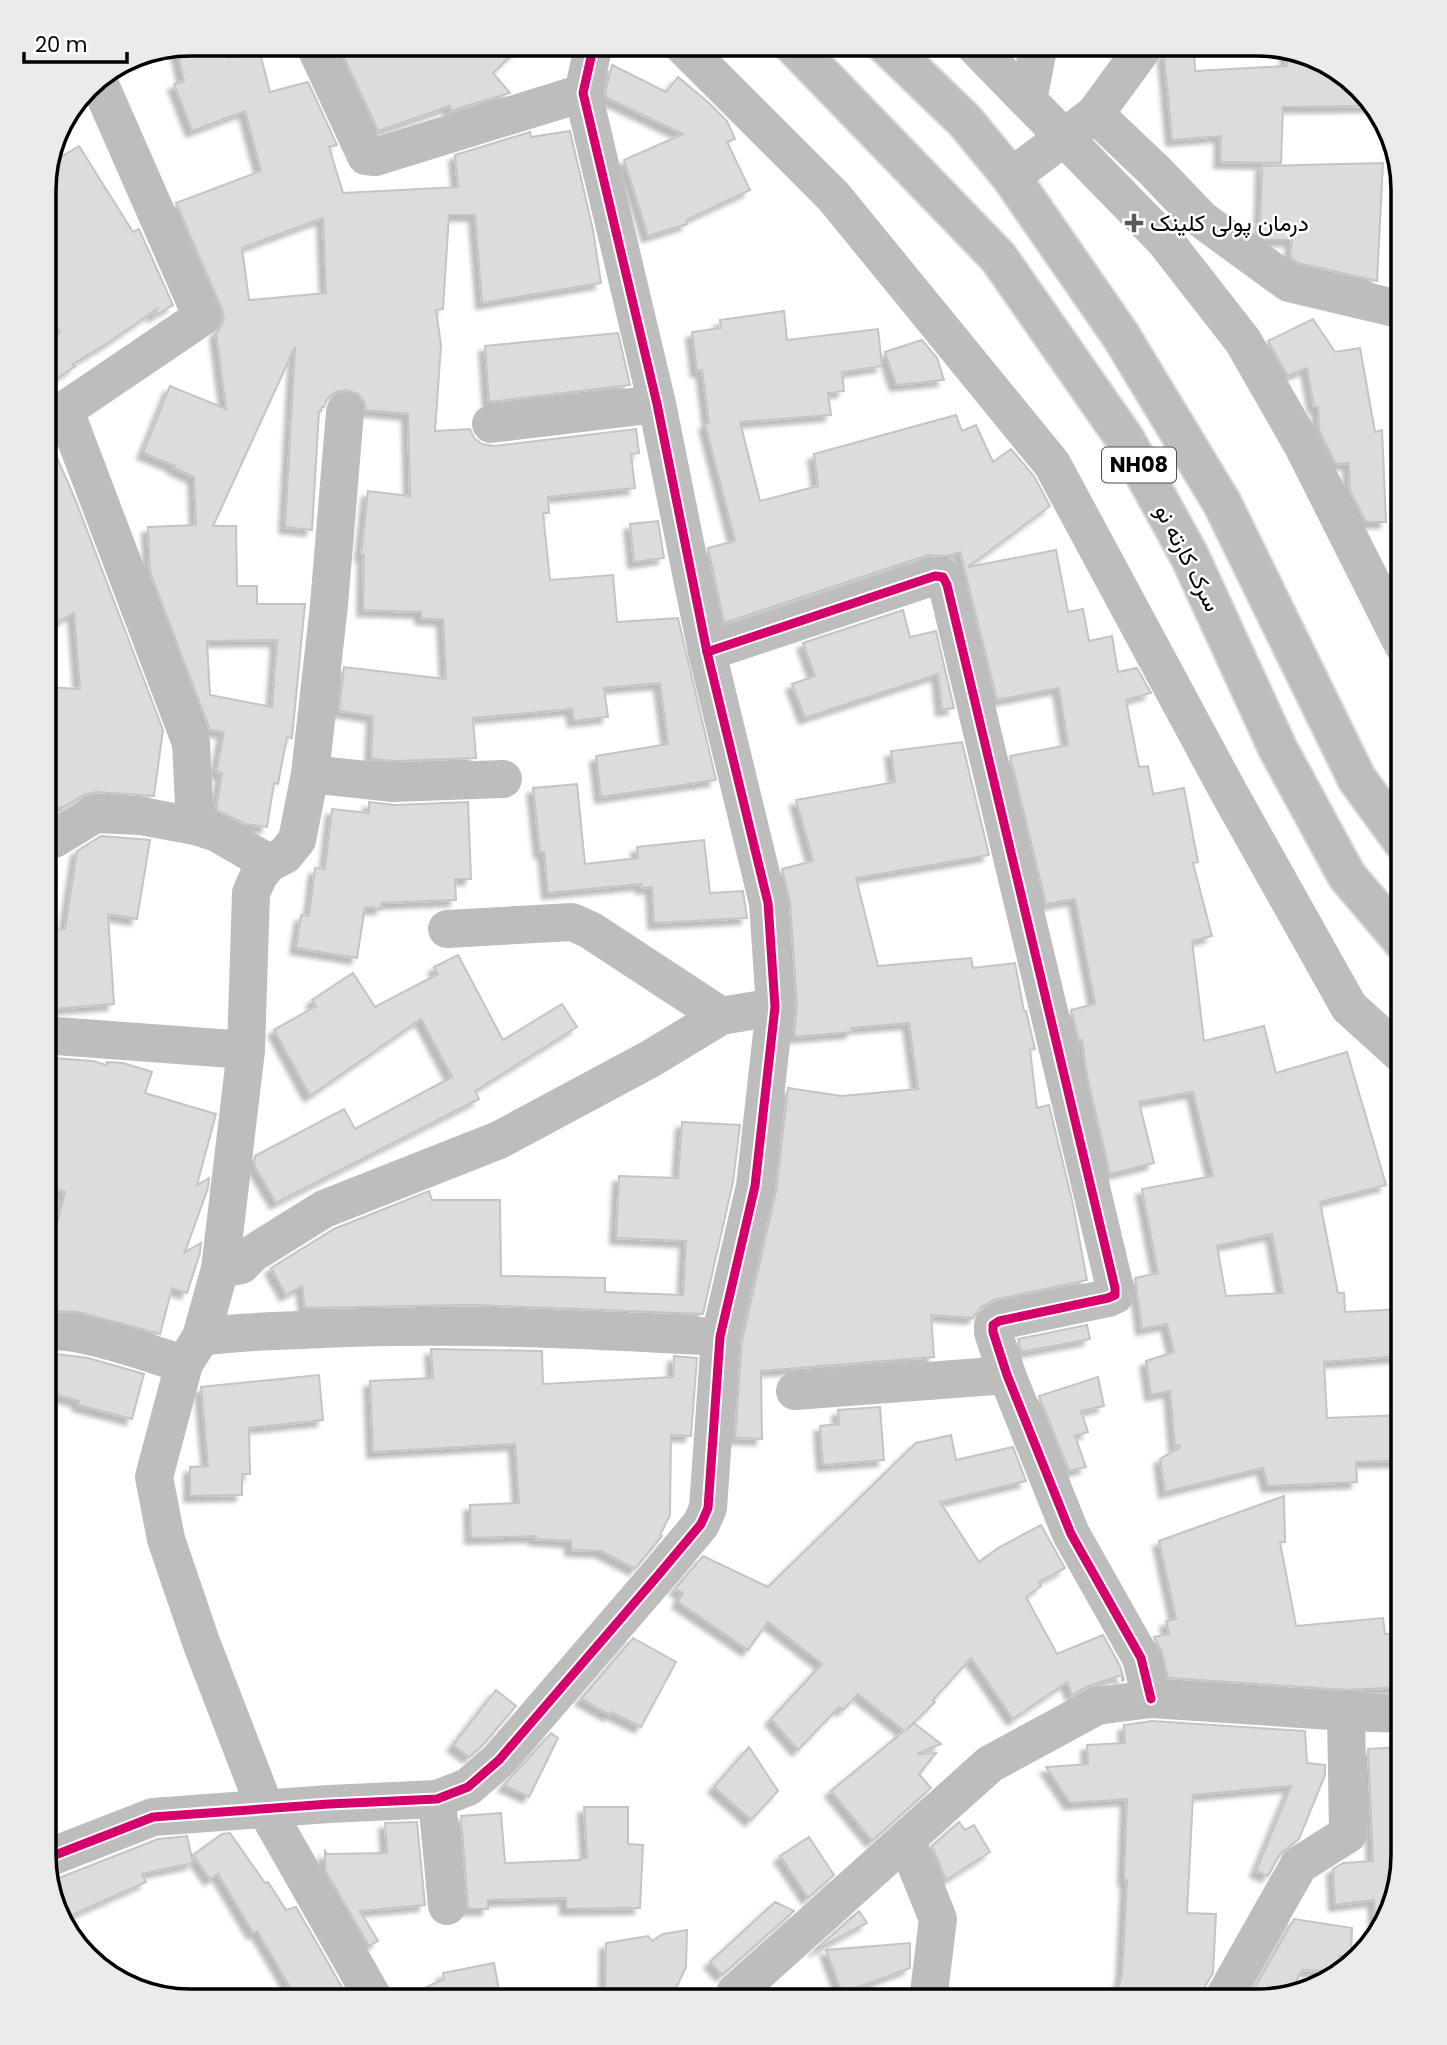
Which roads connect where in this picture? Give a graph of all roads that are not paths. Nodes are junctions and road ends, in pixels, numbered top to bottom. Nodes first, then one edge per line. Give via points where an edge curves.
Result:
1 (320, 56) edge
2 (591, 56) edge
3 (693, 56) edge
4 (804, 56) edge
5 (897, 56) edge
6 (985, 56) edge
7 (1037, 56) edge
8 (1137, 56) edge
9 (98, 92) edge
10 (583, 93) junction
11 (1028, 100) junction
12 (1095, 114) junction
13 (1064, 137) junction
14 (1011, 177) junction
15 (1391, 307) edge
16 (657, 404) junction
17 (345, 412) dead end
18 (56, 417) edge
19 (56, 420) edge
20 (491, 424) dead end
21 (1388, 582) edge
22 (707, 652) junction
23 (310, 774) junction
24 (503, 779) dead end
25 (195, 826) junction
26 (1391, 826) edge
27 (56, 838) edge
28 (269, 863) junction
29 (1391, 928) edge
30 (447, 929) dead end
31 (775, 1007) junction
32 (721, 1017) junction
33 (56, 1036) dead end
34 (1391, 1045) edge
35 (246, 1050) junction
36 (220, 1269) junction
37 (56, 1330) edge
38 (720, 1337) junction
39 (192, 1350) junction
40 (1007, 1375) junction
41 (795, 1391) dead end
42 (1151, 1699) junction
43 (1346, 1712) junction
44 (1391, 1714) edge
45 (437, 1799) junction
46 (265, 1808) junction
47 (906, 1840) junction
48 (56, 1855) edge
49 (447, 1906) dead end
50 (368, 1989) edge
51 (739, 1989) edge
52 (929, 1989) edge
53 (1229, 1989) edge

1 - 10 main road via 366,156
2 - 10 main road
3 - 34 main road via 834,197 1052,464 1349,1007
4 - 29 main road, سرک کارته نو / NH08 via 998,257 1125,439 1189,555 1279,749 1347,876
5 - 14 main road, NH08 via 965,121
6 - 11 main road
7 - 11 main road
8 - 12 main road
9 - 18 main road via 202,317
10 - 16 main road
11 - 13 main road
12 - 13 main road
12 - 15 main road via 1200,219 1289,283
13 - 14 main road
13 - 21 main road via 1165,241 1243,341
14 - 26 main road, NH08 via 1121,336 1222,503 1357,779
16 - 20 main road
16 - 22 main road
17 - 23 main road
19 - 25 main road via 191,743
22 - 31 main road via 768,903
22 - 40 main road via 935,576 943,577 947,585 1115,1288 1115,1295 1108,1298 993,1325
23 - 24 main road via 394,783
23 - 28 main road via 297,839 285,855
25 - 27 main road via 95,814
25 - 28 main road via 217,833
28 - 35 main road via 251,893
30 - 32 main road via 572,922
31 - 32 main road
31 - 38 main road via 755,1186
32 - 36 main road via 499,1140 324,1209 241,1265
33 - 35 main road
35 - 36 main road
36 - 39 main road
37 - 39 main road
38 - 39 main road via 401,1325 229,1333
38 - 45 main road via 708,1508 701,1524 499,1760 468,1787
39 - 46 main road via 154,1477 166,1539
40 - 41 main road
40 - 42 main road via 1071,1534 1141,1658
42 - 43 main road
42 - 47 main road via 1097,1706 990,1764
43 - 44 main road
43 - 53 main road via 1348,1834 1299,1865
45 - 46 main road
45 - 49 main road
46 - 48 main road via 153,1817
46 - 50 main road
47 - 51 main road
47 - 52 main road via 938,1919

